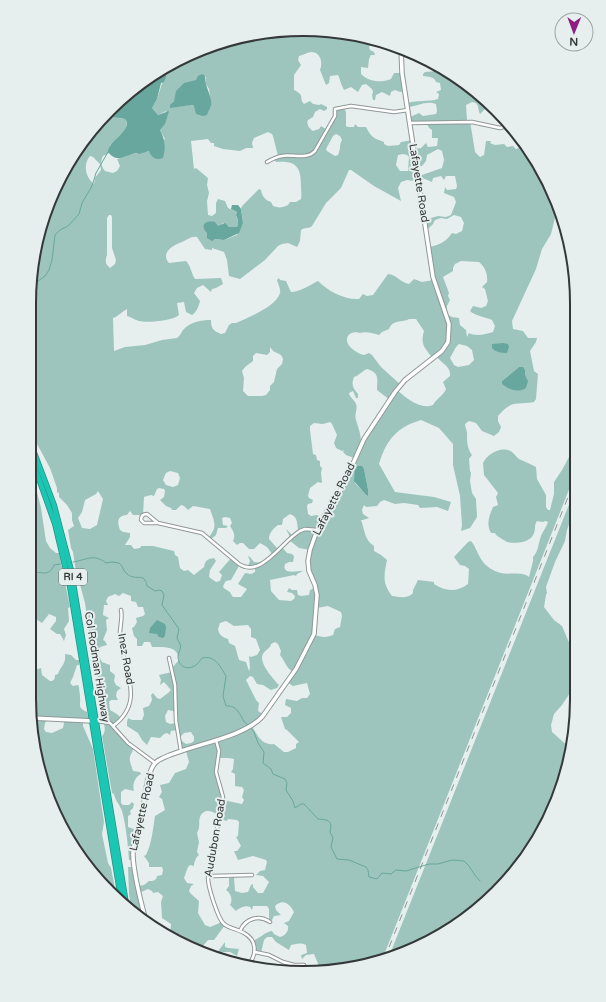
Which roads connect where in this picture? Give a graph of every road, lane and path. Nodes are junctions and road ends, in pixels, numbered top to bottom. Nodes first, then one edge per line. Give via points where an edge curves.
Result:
1 (402, 55) edge
2 (408, 110) junction
3 (410, 123) junction
4 (504, 127) edge
5 (267, 162) dead end
6 (36, 457) edge
7 (36, 470) edge
8 (158, 523) junction
9 (317, 530) junction
10 (121, 610) dead end
11 (170, 658) dead end
12 (37, 718) edge
13 (94, 721) junction
14 (112, 726) junction
15 (216, 740) junction
16 (181, 752) junction
17 (155, 764) junction
18 (209, 875) junction
19 (252, 876) dead end
20 (120, 894) edge
21 (125, 898) edge
22 (144, 914) edge
23 (270, 922) dead end
24 (240, 931) junction
25 (255, 952) junction
26 (251, 961) edge
27 (304, 964) dead end

1 - 2 street, Lafayette Road
2 - 3 street, Lafayette Road
2 - 5 street via 390,112 351,106 335,109 335,116 314,152 307,156 280,156
3 - 4 street via 472,122
3 - 9 street, Lafayette Road via 433,277 449,324 448,342 442,351 394,392 364,439 343,486
6 - 13 highway, Col Rodman Highway / RI 4 via 54,505 68,554
7 - 13 highway, Col Rodman Highway / RI 4 via 62,547
8 - 8 street via 144,523 141,517 148,515
8 - 9 street via 202,533 243,567 251,568 264,563 300,531
9 - 15 street, Lafayette Road via 308,561 317,595 314,634 296,670 259,719 240,731
10 - 14 street, Inez Road via 120,639 132,693 129,708
11 - 16 street
12 - 13 street
13 - 14 street via 107,722
13 - 20 highway, Col Rodman Highway / RI 4
13 - 21 highway, Col Rodman Highway / RI 4
14 - 17 street
15 - 16 street, Lafayette Road
15 - 18 street, Audubon Road via 219,754 216,772 223,797
16 - 17 street, Lafayette Road
17 - 22 street, Lafayette Road via 148,778 133,852
18 - 19 street
18 - 24 street, Audubon Road via 208,886 222,922
23 - 24 street via 266,919 249,919
24 - 25 street, Audubon Road via 252,940
25 - 26 street
25 - 27 street via 269,954 294,965

